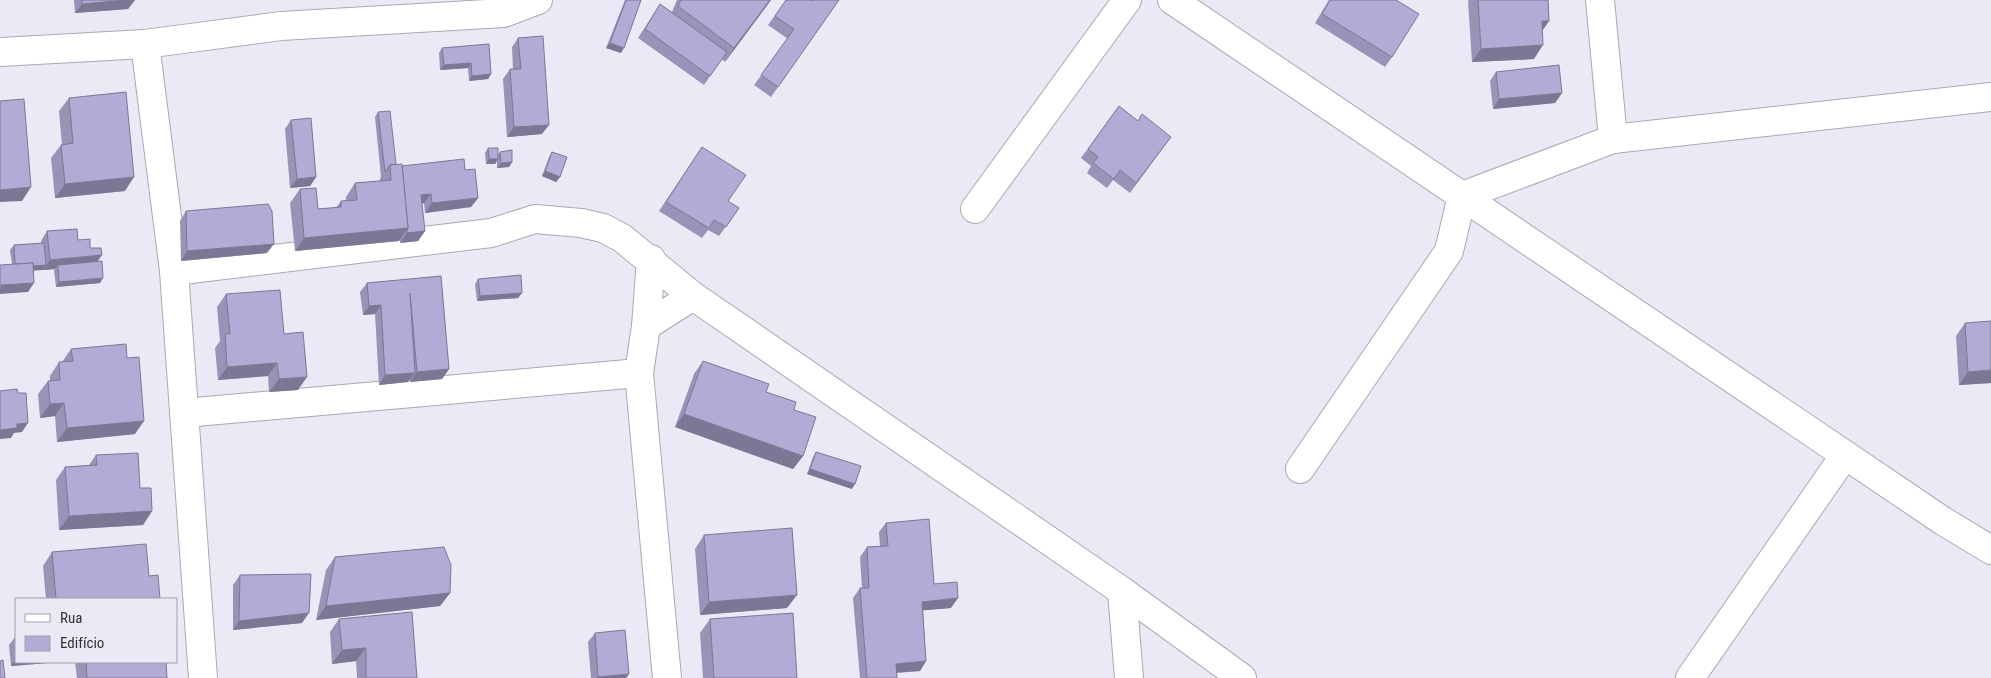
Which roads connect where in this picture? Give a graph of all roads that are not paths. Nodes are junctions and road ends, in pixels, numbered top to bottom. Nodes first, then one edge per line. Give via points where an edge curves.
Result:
1 (538, 0) edge
2 (1127, 0) edge
3 (1172, 0) edge
4 (1600, 0) edge
5 (145, 44) junction
6 (0, 52) edge
7 (1991, 97) edge
8 (1613, 138) junction
9 (1462, 196) junction
10 (974, 209) dead end
11 (651, 260) junction
12 (174, 271) junction
13 (693, 296) junction
14 (646, 326) junction
15 (639, 373) junction
16 (184, 413) junction
17 (1845, 455) junction
18 (1300, 469) dead end
19 (1991, 550) edge
20 (1122, 591) junction
21 (203, 678) edge
22 (667, 678) edge
23 (1129, 678) edge
24 (1242, 678) edge
25 (1690, 678) edge

1 - 5 street via 504,13 281,26
2 - 10 street
3 - 9 street
4 - 8 street
5 - 6 street
5 - 12 street
7 - 8 street
8 - 9 street
9 - 17 street
9 - 18 street via 1449,251
11 - 12 street via 603,228 535,220 491,233
11 - 13 street
11 - 14 street
12 - 16 street
13 - 14 street
13 - 20 street
14 - 15 street
15 - 16 street
15 - 22 street
16 - 21 street
17 - 19 street via 1942,522
17 - 25 street
20 - 23 street
20 - 24 street

